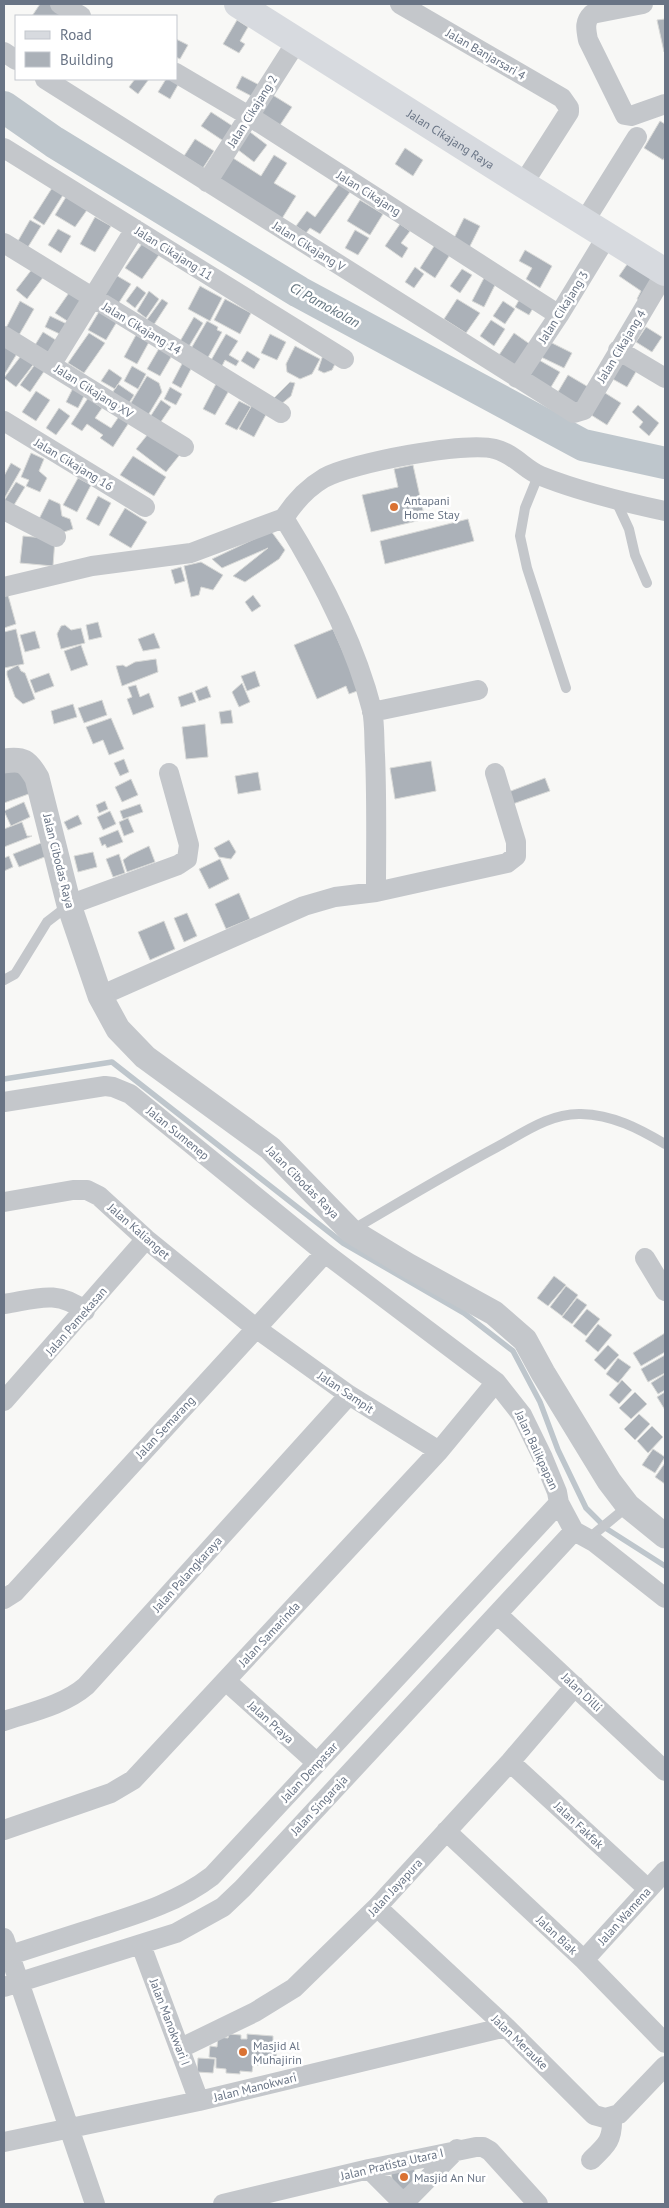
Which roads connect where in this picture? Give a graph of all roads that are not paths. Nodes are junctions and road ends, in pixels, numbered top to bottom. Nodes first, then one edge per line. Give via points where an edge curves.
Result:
1 (60, 4) edge
2 (238, 4) edge
3 (400, 4) edge
4 (643, 4) edge
5 (79, 15) edge
6 (297, 41) junction
7 (4, 52) edge
8 (15, 59) edge
9 (178, 74) edge
10 (47, 80) edge
11 (665, 104) edge
12 (249, 116) junction
13 (637, 137) dead end
14 (4, 148) edge
15 (207, 182) junction
16 (522, 184) junction
17 (584, 222) junction
18 (135, 230) junction
19 (607, 236) junction
20 (4, 243) edge
21 (664, 269) edge
22 (94, 298) junction
23 (559, 315) junction
24 (4, 336) edge
25 (618, 350) junction
26 (344, 359) dead end
27 (51, 365) junction
28 (518, 378) junction
29 (665, 378) edge
30 (281, 413) dead end
31 (574, 413) joint
32 (4, 422) edge
33 (184, 447) dead end
34 (538, 476) junction
35 (615, 500) junction
36 (145, 507) dead end
37 (4, 510) edge
38 (665, 511) edge
39 (284, 518) junction
40 (56, 537) dead end
41 (647, 583) dead end
42 (4, 587) edge
43 (566, 688) dead end
44 (478, 690) dead end
45 (372, 712) junction
46 (4, 761) edge
47 (495, 772) dead end
48 (169, 773) dead end
49 (376, 892) junction
50 (69, 905) junction
51 (4, 980) edge
52 (100, 996) junction
53 (4, 1102) edge
54 (665, 1144) edge
55 (4, 1202) edge
56 (351, 1231) junction
57 (146, 1239) junction
58 (325, 1254) junction
59 (645, 1258) dead end
60 (665, 1291) edge
61 (4, 1304) edge
62 (85, 1311) junction
63 (256, 1328) junction
64 (496, 1382) junction
65 (349, 1395) junction
66 (4, 1401) edge
67 (439, 1451) junction
68 (558, 1503) junction
69 (619, 1514) junction
70 (587, 1534) junction
71 (665, 1536) edge
72 (665, 1598) edge
73 (4, 1599) edge
74 (497, 1614) junction
75 (226, 1681) junction
76 (575, 1686) junction
77 (4, 1721) edge
78 (510, 1762) junction
79 (317, 1763) junction
80 (665, 1771) edge
81 (4, 1830) edge
82 (446, 1831) junction
83 (665, 1871) edge
84 (648, 1889) junction
85 (377, 1907) junction
86 (141, 1945) junction
87 (584, 1960) junction
88 (10, 1965) edge
89 (506, 2028) junction
90 (665, 2043) edge
91 (181, 2048) junction
92 (665, 2066) edge
93 (199, 2101) junction
94 (612, 2117) junction
95 (68, 2128) junction
96 (4, 2142) edge
97 (457, 2149) junction
98 (591, 2160) dead end
99 (369, 2169) junction
100 (96, 2204) edge
101 (223, 2204) edge
102 (404, 2204) edge
103 (538, 2204) edge

1 - 5 street
2 - 6 main road, Jalan Cikajang Raya
3 - 16 street, Jalan Banjarsari 4 via 562,98 569,108
4 - 11 street via 599,12 587,19 588,40 625,115 631,116
6 - 12 street, Jalan Cikajang 2
6 - 16 main road, Jalan Cikajang Raya
7 - 8 street
9 - 12 street, Jalan Cikajang
10 - 15 street, Jalan Cikajang V
12 - 15 street, Jalan Cikajang 2
12 - 23 street, Jalan Cikajang
13 - 17 street
14 - 18 street, Jalan Cikajang 11
15 - 28 street, Jalan Cikajang V
16 - 17 main road, Jalan Cikajang Raya
17 - 19 main road, Jalan Cikajang Raya
18 - 22 street
18 - 26 street, Jalan Cikajang 11
19 - 21 main road, Jalan Cikajang Raya
19 - 23 street, Jalan Cikajang 3
20 - 22 street, Jalan Cikajang 14
21 - 25 street, Jalan Cikajang 4
22 - 27 street
22 - 30 street, Jalan Cikajang 14
23 - 28 street, Jalan Cikajang 3
24 - 27 street, Jalan Cikajang XV
25 - 29 street
25 - 31 street, Jalan Cikajang 4 via 584,410
27 - 33 street, Jalan Cikajang XV
28 - 31 street, Jalan Cikajang V
32 - 36 street, Jalan Cikajang 16
34 - 35 street
34 - 39 street via 511,455 495,449 474,446 427,452 342,471 326,478 296,500
34 - 43 lane via 525,508 520,536
35 - 38 street
35 - 41 lane via 629,529 635,555
37 - 40 street
39 - 42 street via 191,553 92,566
39 - 45 street via 332,605 359,669
44 - 45 street
45 - 49 street via 377,798
46 - 50 street, Jalan Cibodas Raya via 26,762 37,778
47 - 49 street via 516,842 516,856 507,863
48 - 50 street via 189,845 187,859
49 - 52 street via 335,897 304,906
50 - 51 lane via 48,922 15,974
50 - 52 street, Jalan Cibodas Raya
52 - 56 street, Jalan Cibodas Raya via 118,1030 146,1057 270,1148
53 - 58 street, Jalan Sumenep via 105,1086 122,1090
54 - 56 lane via 641,1129 609,1117 579,1114 552,1118 445,1175
55 - 57 street, Jalan Kalianget via 87,1190 99,1196
56 - 69 street, Jalan Cibodas Raya via 494,1312 525,1340 609,1481
57 - 62 street, Jalan Pamekasan
57 - 63 street, Jalan Kalianget
58 - 63 street, Jalan Semarang
58 - 64 street, Jalan Balikpapan
59 - 60 street
61 - 62 street via 62,1298
62 - 66 street, Jalan Pamekasan
63 - 65 street, Jalan Sampit
63 - 73 street, Jalan Semarang via 15,1592
64 - 67 street, Jalan Samarinda
64 - 68 street, Jalan Balikpapan via 522,1415 557,1492
65 - 67 street, Jalan Sampit
65 - 77 street, Jalan Palangkaraya via 86,1686 63,1701
67 - 75 street, Jalan Samarinda
68 - 70 street, Jalan Balikpapan
68 - 79 street, Jalan Denpasar
69 - 70 lane
69 - 71 street, Jalan Cibodas Raya via 648,1524
70 - 72 street, Jalan Balikpapan
70 - 74 street, Jalan Singaraja
74 - 76 street, Jalan Dilli
74 - 86 street, Jalan Singaraja via 243,1888 201,1920
75 - 79 street, Jalan Praya
75 - 81 street, Jalan Samarinda via 134,1780 111,1793
76 - 78 street, Jalan Jayapura
76 - 80 street, Jalan Dilli
78 - 82 street, Jalan Jayapura
78 - 84 street, Jalan Fakfak
79 - 88 street, Jalan Denpasar via 212,1876 194,1890
82 - 85 street, Jalan Jayapura
82 - 87 street, Jalan Biak
83 - 84 street, Jalan Wamena
84 - 87 street, Jalan Wamena
85 - 89 street, Jalan Merauke
85 - 91 street, Jalan Jayapura via 294,1988 255,2012
86 - 88 street, Jalan Singaraja
86 - 91 street, Jalan Manokwari I
87 - 90 street, Jalan Biak
88 - 95 street
89 - 93 street, Jalan Manokwari
89 - 94 street, Jalan Merauke via 594,2115
91 - 93 street, Jalan Manokwari I
92 - 94 street via 619,2114
93 - 95 street, Jalan Manokwari
94 - 98 street via 610,2140
95 - 96 street, Jalan Manokwari
95 - 100 street
97 - 99 street, Jalan Pratista Utara I
97 - 102 street
97 - 103 street, Jalan Pratista Utara I via 483,2147 490,2151
99 - 101 street, Jalan Pratista Utara I
99 - 102 street

